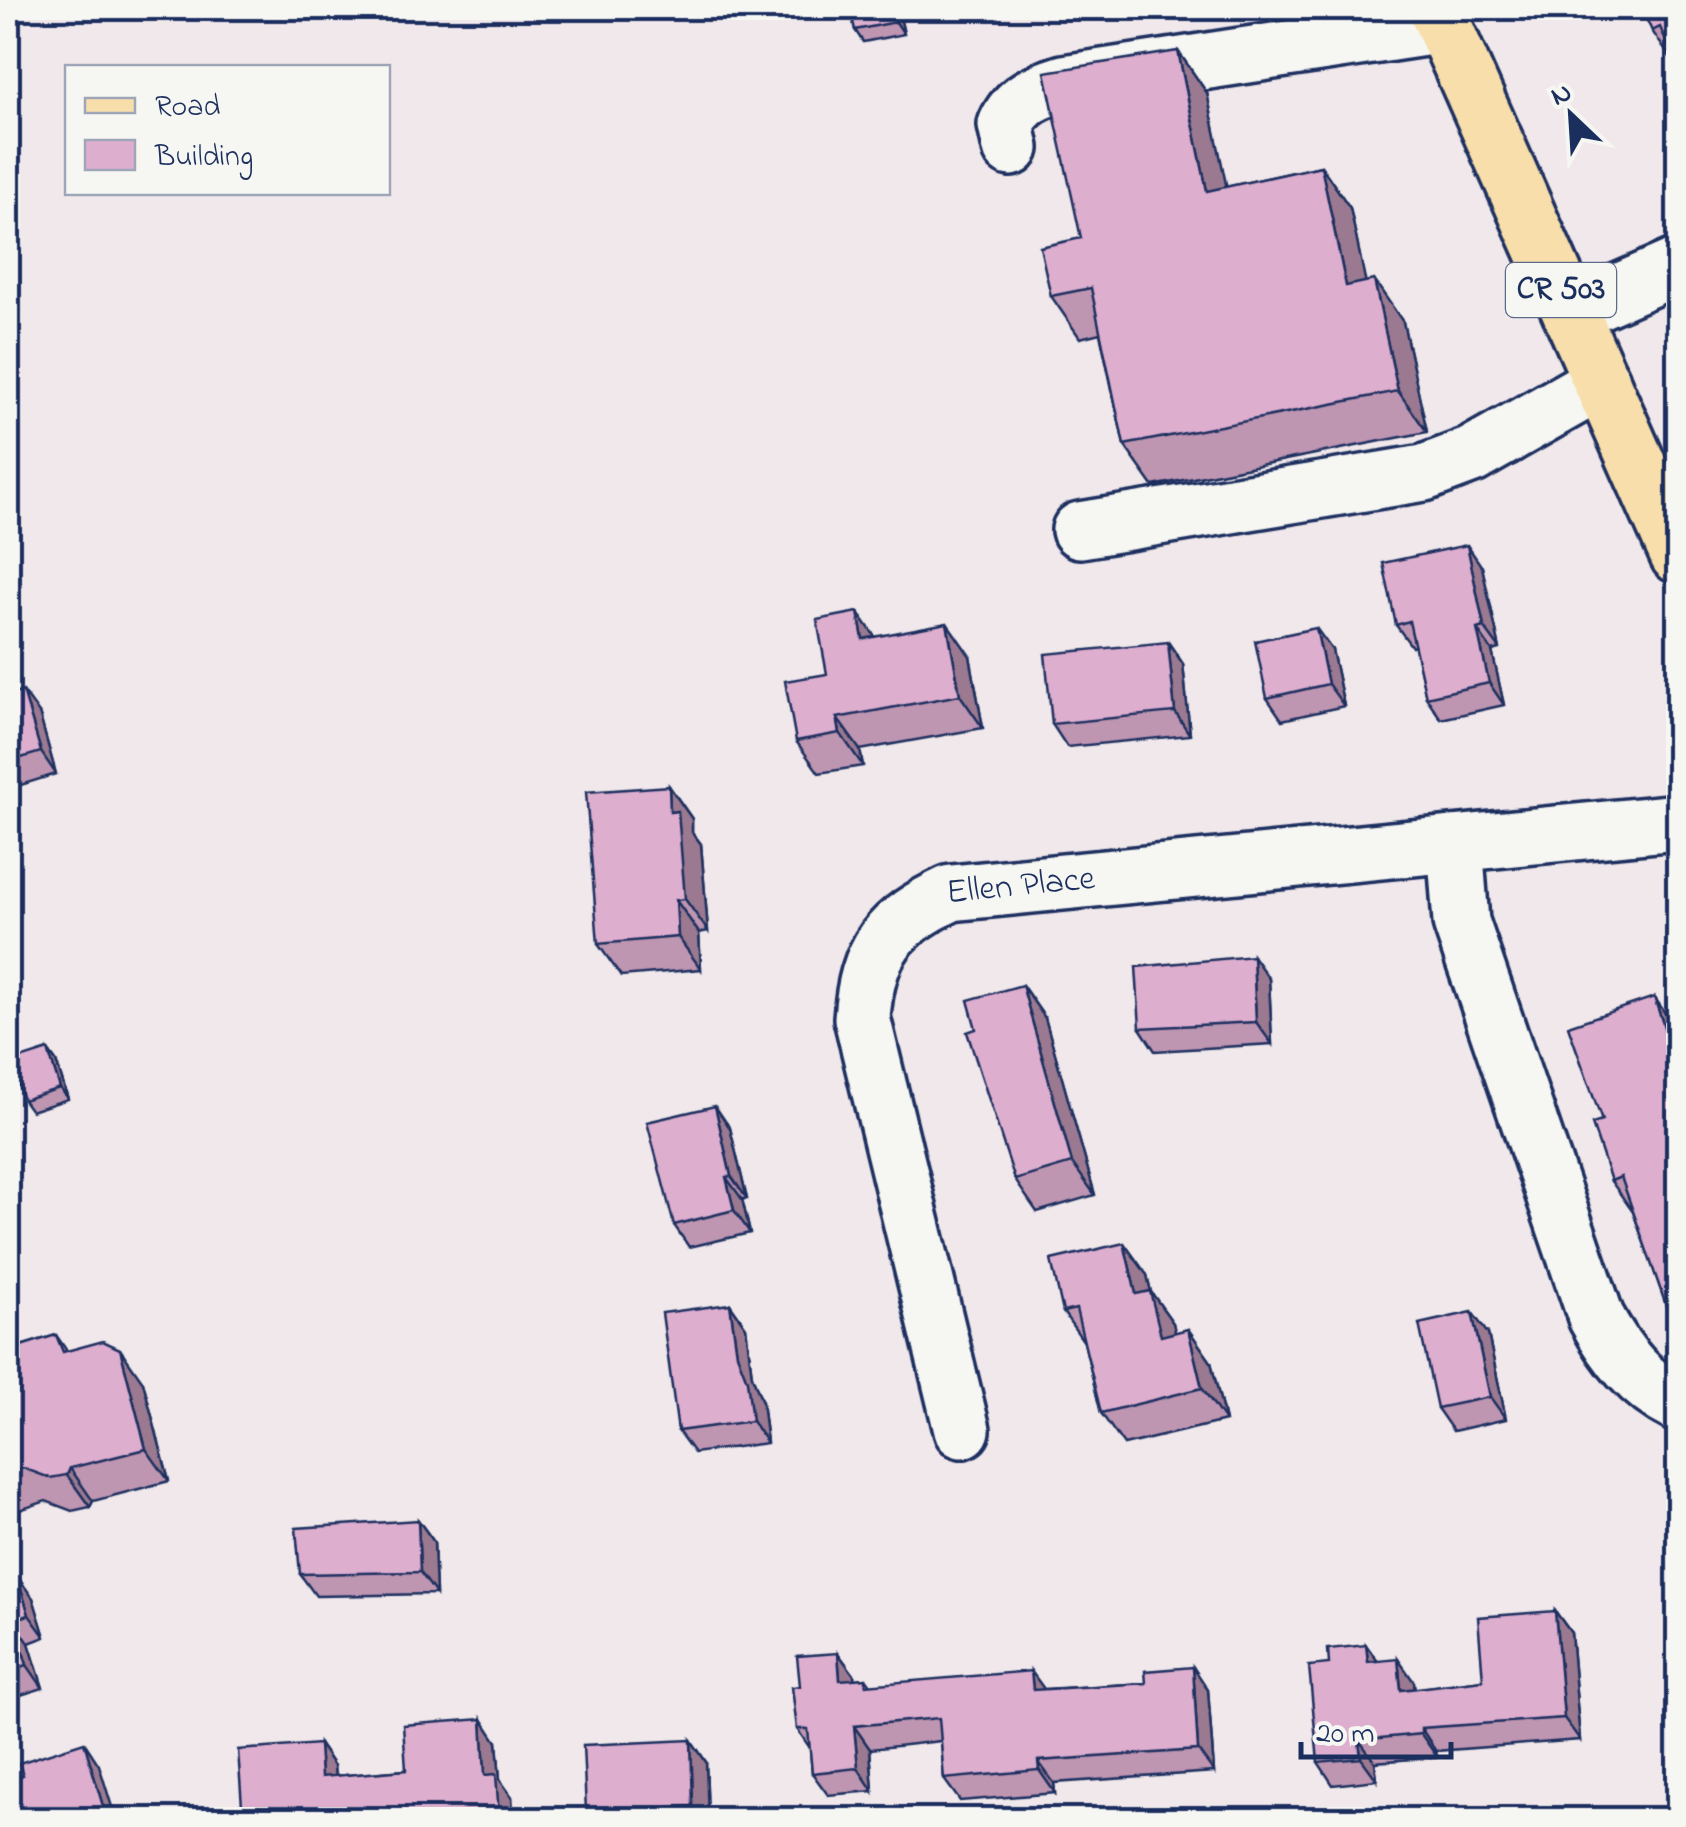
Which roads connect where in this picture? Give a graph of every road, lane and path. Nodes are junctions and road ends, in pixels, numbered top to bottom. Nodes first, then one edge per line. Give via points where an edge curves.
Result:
1 (1440, 16) edge
2 (1011, 148) dead end
3 (1678, 266) edge
4 (1571, 313) junction
5 (1602, 381) junction
6 (1080, 530) dead end
7 (1678, 555) edge
8 (1678, 822) edge
9 (1456, 844) junction
10 (1678, 1404) edge
11 (962, 1430) dead end

1 - 2 street via 1064,83 1017,106 1006,125
1 - 4 main road, CR 503
3 - 4 street
4 - 5 main road, CR 503
5 - 6 street via 1472,454 1424,473
5 - 7 main road, CR 503
8 - 9 street, Ellen Place
9 - 10 street via 1461,922 1596,1317 1630,1368
9 - 11 street, Ellen Place via 951,893 911,912 882,942 864,981 862,1018

